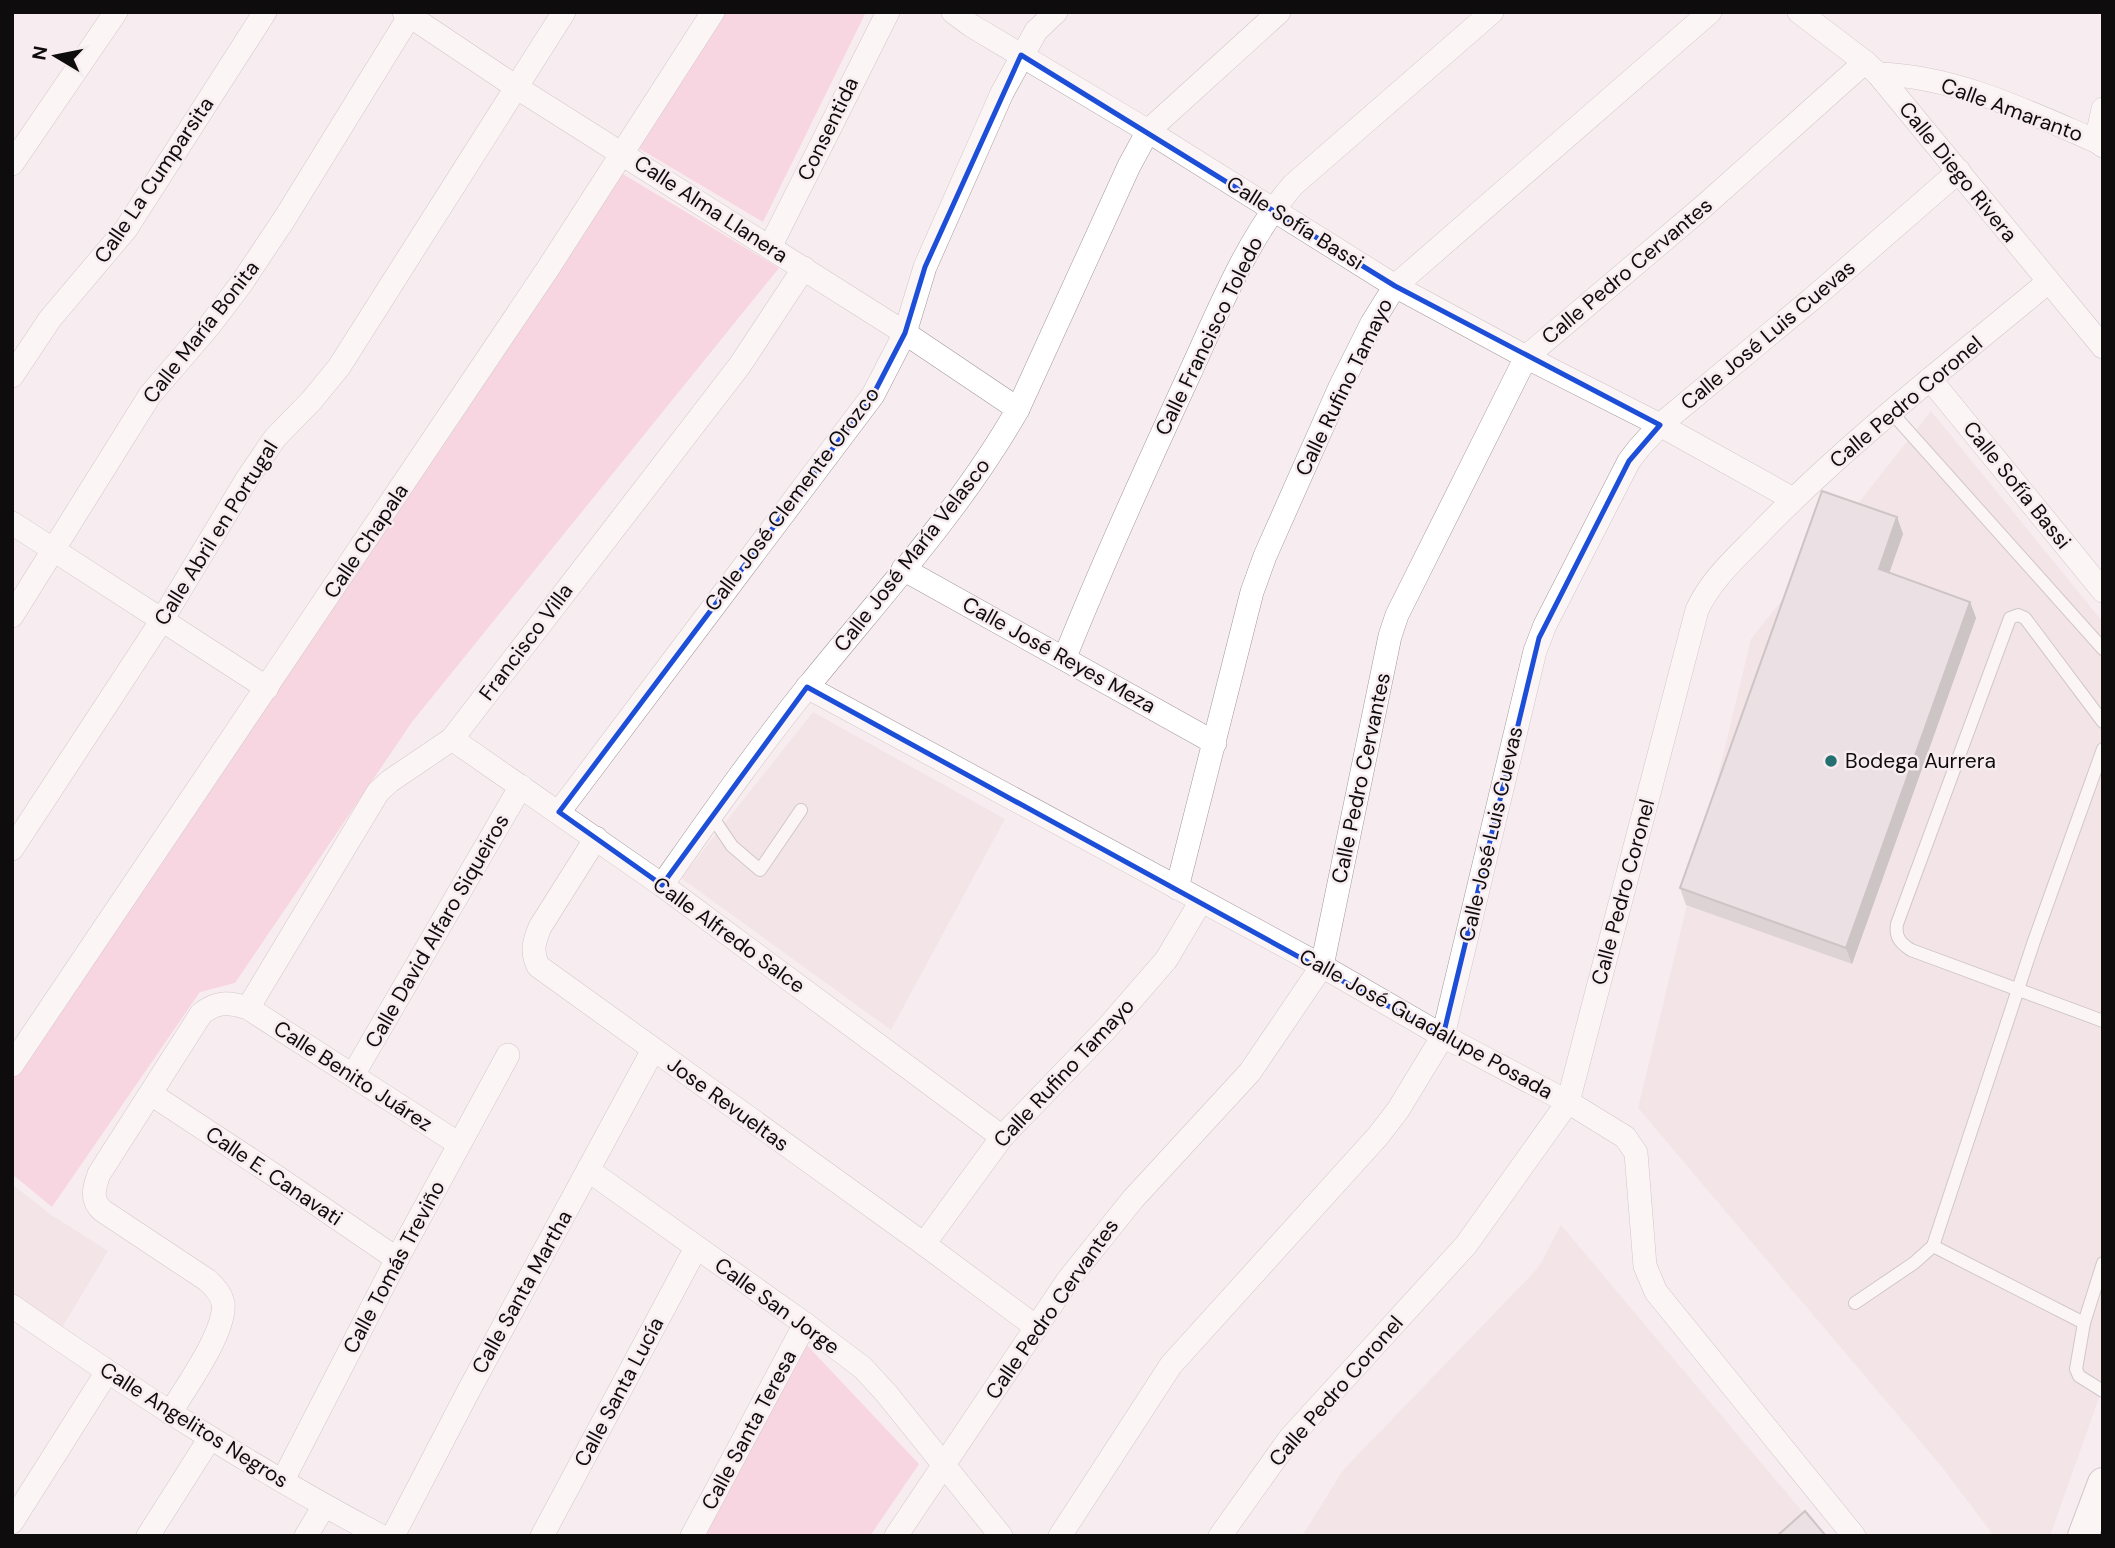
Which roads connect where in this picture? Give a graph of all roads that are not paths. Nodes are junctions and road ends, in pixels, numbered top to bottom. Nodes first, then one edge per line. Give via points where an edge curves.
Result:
1 (116, 12) edge
2 (265, 12) edge
3 (564, 12) edge
4 (713, 12) edge
5 (888, 12) edge
6 (953, 12) edge
7 (1056, 12) edge
8 (1279, 12) edge
9 (1492, 12) edge
10 (1710, 12) edge
11 (1799, 12) edge
12 (408, 14) edge
13 (1021, 55) junction
14 (1872, 68) junction
15 (516, 87) junction
16 (2103, 109) edge
17 (1148, 131) junction
18 (2099, 143) edge
19 (624, 153) junction
20 (12, 164) edge
21 (1959, 171) junction
22 (1273, 209) junction
23 (770, 247) junction
24 (804, 268) junction
25 (2048, 282) junction
26 (1395, 286) junction
27 (905, 333) junction
28 (2103, 347) edge
29 (1527, 357) junction
30 (12, 376) edge
31 (1930, 379) junction
32 (1018, 409) junction
33 (1892, 413) junction
34 (1660, 425) junction
35 (1793, 499) junction
36 (12, 523) edge
37 (55, 550) junction
38 (903, 569) junction
39 (2103, 591) edge
40 (12, 616) edge
41 (162, 620) junction
42 (2103, 649) edge
43 (1065, 657) junction
44 (807, 687) junction
45 (267, 688) junction
46 (2103, 722) edge
47 (452, 739) junction
48 (1215, 743) junction
49 (2103, 749) edge
50 (521, 786) junction
51 (801, 810) dead end
52 (559, 812) junction
53 (711, 815) junction
54 (596, 838) junction
55 (12, 849) edge
56 (662, 884) junction
57 (1177, 888) junction
58 (1200, 901) junction
59 (1322, 966) junction
60 (2018, 992) junction
61 (247, 1008) junction
62 (2103, 1021) edge
63 (1443, 1036) junction
64 (653, 1050) junction
65 (508, 1055) dead end
66 (12, 1065) edge
67 (353, 1075) junction
68 (151, 1094) junction
69 (1568, 1102) junction
70 (1002, 1137) junction
71 (458, 1144) junction
72 (588, 1170) junction
73 (924, 1244) junction
74 (1933, 1246) junction
75 (696, 1248) junction
76 (397, 1259) junction
77 (2103, 1263) edge
78 (1855, 1303) dead end
79 (12, 1306) edge
80 (2097, 1306) edge
81 (2084, 1323) junction
82 (806, 1324) junction
83 (1036, 1327) junction
84 (107, 1372) junction
85 (2103, 1391) edge
86 (170, 1413) junction
87 (210, 1438) junction
88 (944, 1466) junction
89 (283, 1480) junction
90 (2103, 1483) edge
91 (324, 1506) junction
92 (12, 1522) edge
93 (2093, 1525) edge
94 (148, 1536) edge
95 (306, 1536) edge
96 (381, 1536) edge
97 (393, 1536) edge
98 (542, 1536) edge
99 (692, 1536) edge
100 (896, 1536) edge
101 (1001, 1536) edge
102 (1060, 1536) edge
103 (1220, 1536) edge
104 (1854, 1536) edge

1 - 20 street
2 - 30 street, Calle La Cumparsita via 126,229 50,319
3 - 15 street, Calle Abril en Portugal
4 - 19 street, Calle Chapala
5 - 23 street, Consentida
6 - 13 street, Calle Sofía Bassi
7 - 13 street, Calle José Clemente Orozco via 1036,31
8 - 17 street, Calle José María Velasco
9 - 22 street, Calle Francisco Toledo via 1293,185
10 - 26 street, Calle Rufino Tamayo
11 - 14 street, Calle Diego Rivera
12 - 15 street, Calle Alma Llanera
12 - 37 street, Calle María Bonita via 256,262 150,395
13 - 17 street, Calle Sofía Bassi
13 - 27 street, Calle José Clemente Orozco via 925,267
14 - 18 street, Calle Amaranto via 1962,88
14 - 21 street, Calle Diego Rivera
14 - 29 street, Calle Pedro Cervantes
15 - 19 street, Calle Alma Llanera
15 - 41 street, Calle Abril en Portugal via 339,367 275,438
16 - 18 street
17 - 22 street, Calle Sofía Bassi
17 - 32 street, Calle José María Velasco
19 - 23 street, Calle Alma Llanera
19 - 45 street, Calle Chapala
21 - 25 street, Calle Diego Rivera
21 - 34 street, Calle José Luis Cuevas
22 - 26 street, Calle Sofía Bassi
22 - 43 street, Calle Francisco Toledo via 1200,352 1095,580
23 - 24 street, Calle Alma Llanera
24 - 27 street, Calle Alma Llanera
24 - 47 street, Francisco Villa via 740,365
25 - 28 street, Calle Diego Rivera
25 - 31 street, Calle Pedro Coronel
26 - 29 street, Calle Sofía Bassi
26 - 48 street, Calle Rufino Tamayo via 1340,387 1265,556
27 - 32 street, Calle Alma Llanera
27 - 52 street, Calle José Clemente Orozco via 873,394
29 - 34 street, Calle Sofía Bassi
29 - 59 street, Calle Pedro Cervantes via 1397,615
31 - 33 street, Calle Pedro Coronel
31 - 39 street, Calle Sofía Bassi
32 - 38 street, Calle José María Velasco via 964,493
33 - 35 street, Calle Pedro Coronel
33 - 42 lane
34 - 35 street, Calle Sofía Bassi
34 - 63 street, Calle José Luis Cuevas via 1629,461 1539,638
35 - 69 street, Calle Pedro Coronel via 1719,576 1697,610
36 - 37 street
37 - 40 street, Calle María Bonita
37 - 41 street
38 - 43 street, Calle José Reyes Meza
38 - 44 street, Calle José María Velasco
41 - 45 street
41 - 55 street, Calle Abril en Portugal
43 - 48 street, Calle José Reyes Meza
44 - 53 street, Calle José María Velasco
44 - 57 street, Calle José Guadalupe Posada
45 - 66 street, Calle Chapala
46 - 60 lane via 2025,618 2010,618 1895,932 1911,950
47 - 50 street, Calle Alfredo Salce
47 - 61 street, Francisco Villa via 379,792
48 - 57 street, Calle Rufino Tamayo
49 - 60 lane
50 - 52 street, Calle Alfredo Salce
50 - 67 street, Calle David Alfaro Siqueiros
51 - 53 lane via 760,870 732,846
52 - 54 street, Calle Alfredo Salce
53 - 56 street, Calle José María Velasco
54 - 56 street, Calle Alfredo Salce
54 - 64 street, Jose Revueltas via 540,927 533,955 550,976
56 - 70 street, Calle Alfredo Salce
57 - 58 street, Calle José Guadalupe Posada
58 - 59 street, Calle José Guadalupe Posada
58 - 70 street, Calle Rufino Tamayo via 1157,970
59 - 63 street, Calle José Guadalupe Posada
59 - 83 street, Calle Pedro Cervantes via 1250,1072 1098,1241
60 - 62 lane
60 - 74 lane
61 - 67 street, Calle Benito Juárez
61 - 68 street via 219,1003 201,1014
63 - 69 street, Calle José Guadalupe Posada
63 - 102 street, Calle José Luis Cuevas via 1378,1136 1164,1374
64 - 72 street, Calle Santa Martha
64 - 73 street, Jose Revueltas
65 - 71 street, Calle Tomás Treviño
67 - 71 street, Calle Benito Juárez
68 - 76 street, Calle E. Canavati
68 - 86 street via 99,1174 93,1193 103,1211 207,1280 223,1301 212,1343
69 - 103 street, Calle Pedro Coronel via 1466,1245 1290,1438
69 - 104 street, Calle José Guadalupe Posada via 1625,1138 1636,1153 1644,1266 1657,1292
70 - 73 street, Calle Rufino Tamayo
71 - 76 street, Calle Tomás Treviño
72 - 75 street, Calle San Jorge
72 - 97 street, Calle Santa Martha
73 - 83 street, Jose Revueltas
74 - 78 lane
74 - 81 lane
75 - 82 street, Calle San Jorge
75 - 98 street, Calle Santa Lucía
76 - 89 street, Calle Tomás Treviño
77 - 80 lane
79 - 84 street, Calle Angelitos Negros
80 - 81 lane
81 - 85 lane via 2076,1369 2079,1376
82 - 88 street, Calle San Jorge via 863,1368
82 - 99 street, Calle Santa Teresa
83 - 88 street, Calle Pedro Cervantes
84 - 86 street, Calle Angelitos Negros
84 - 92 street
86 - 87 street, Calle Angelitos Negros
87 - 89 street, Calle Angelitos Negros
87 - 94 street
88 - 100 street, Calle Pedro Cervantes
88 - 101 street, Calle San Jorge
89 - 91 street, Calle Angelitos Negros
90 - 93 street
91 - 95 street
91 - 96 street, Calle Angelitos Negros

